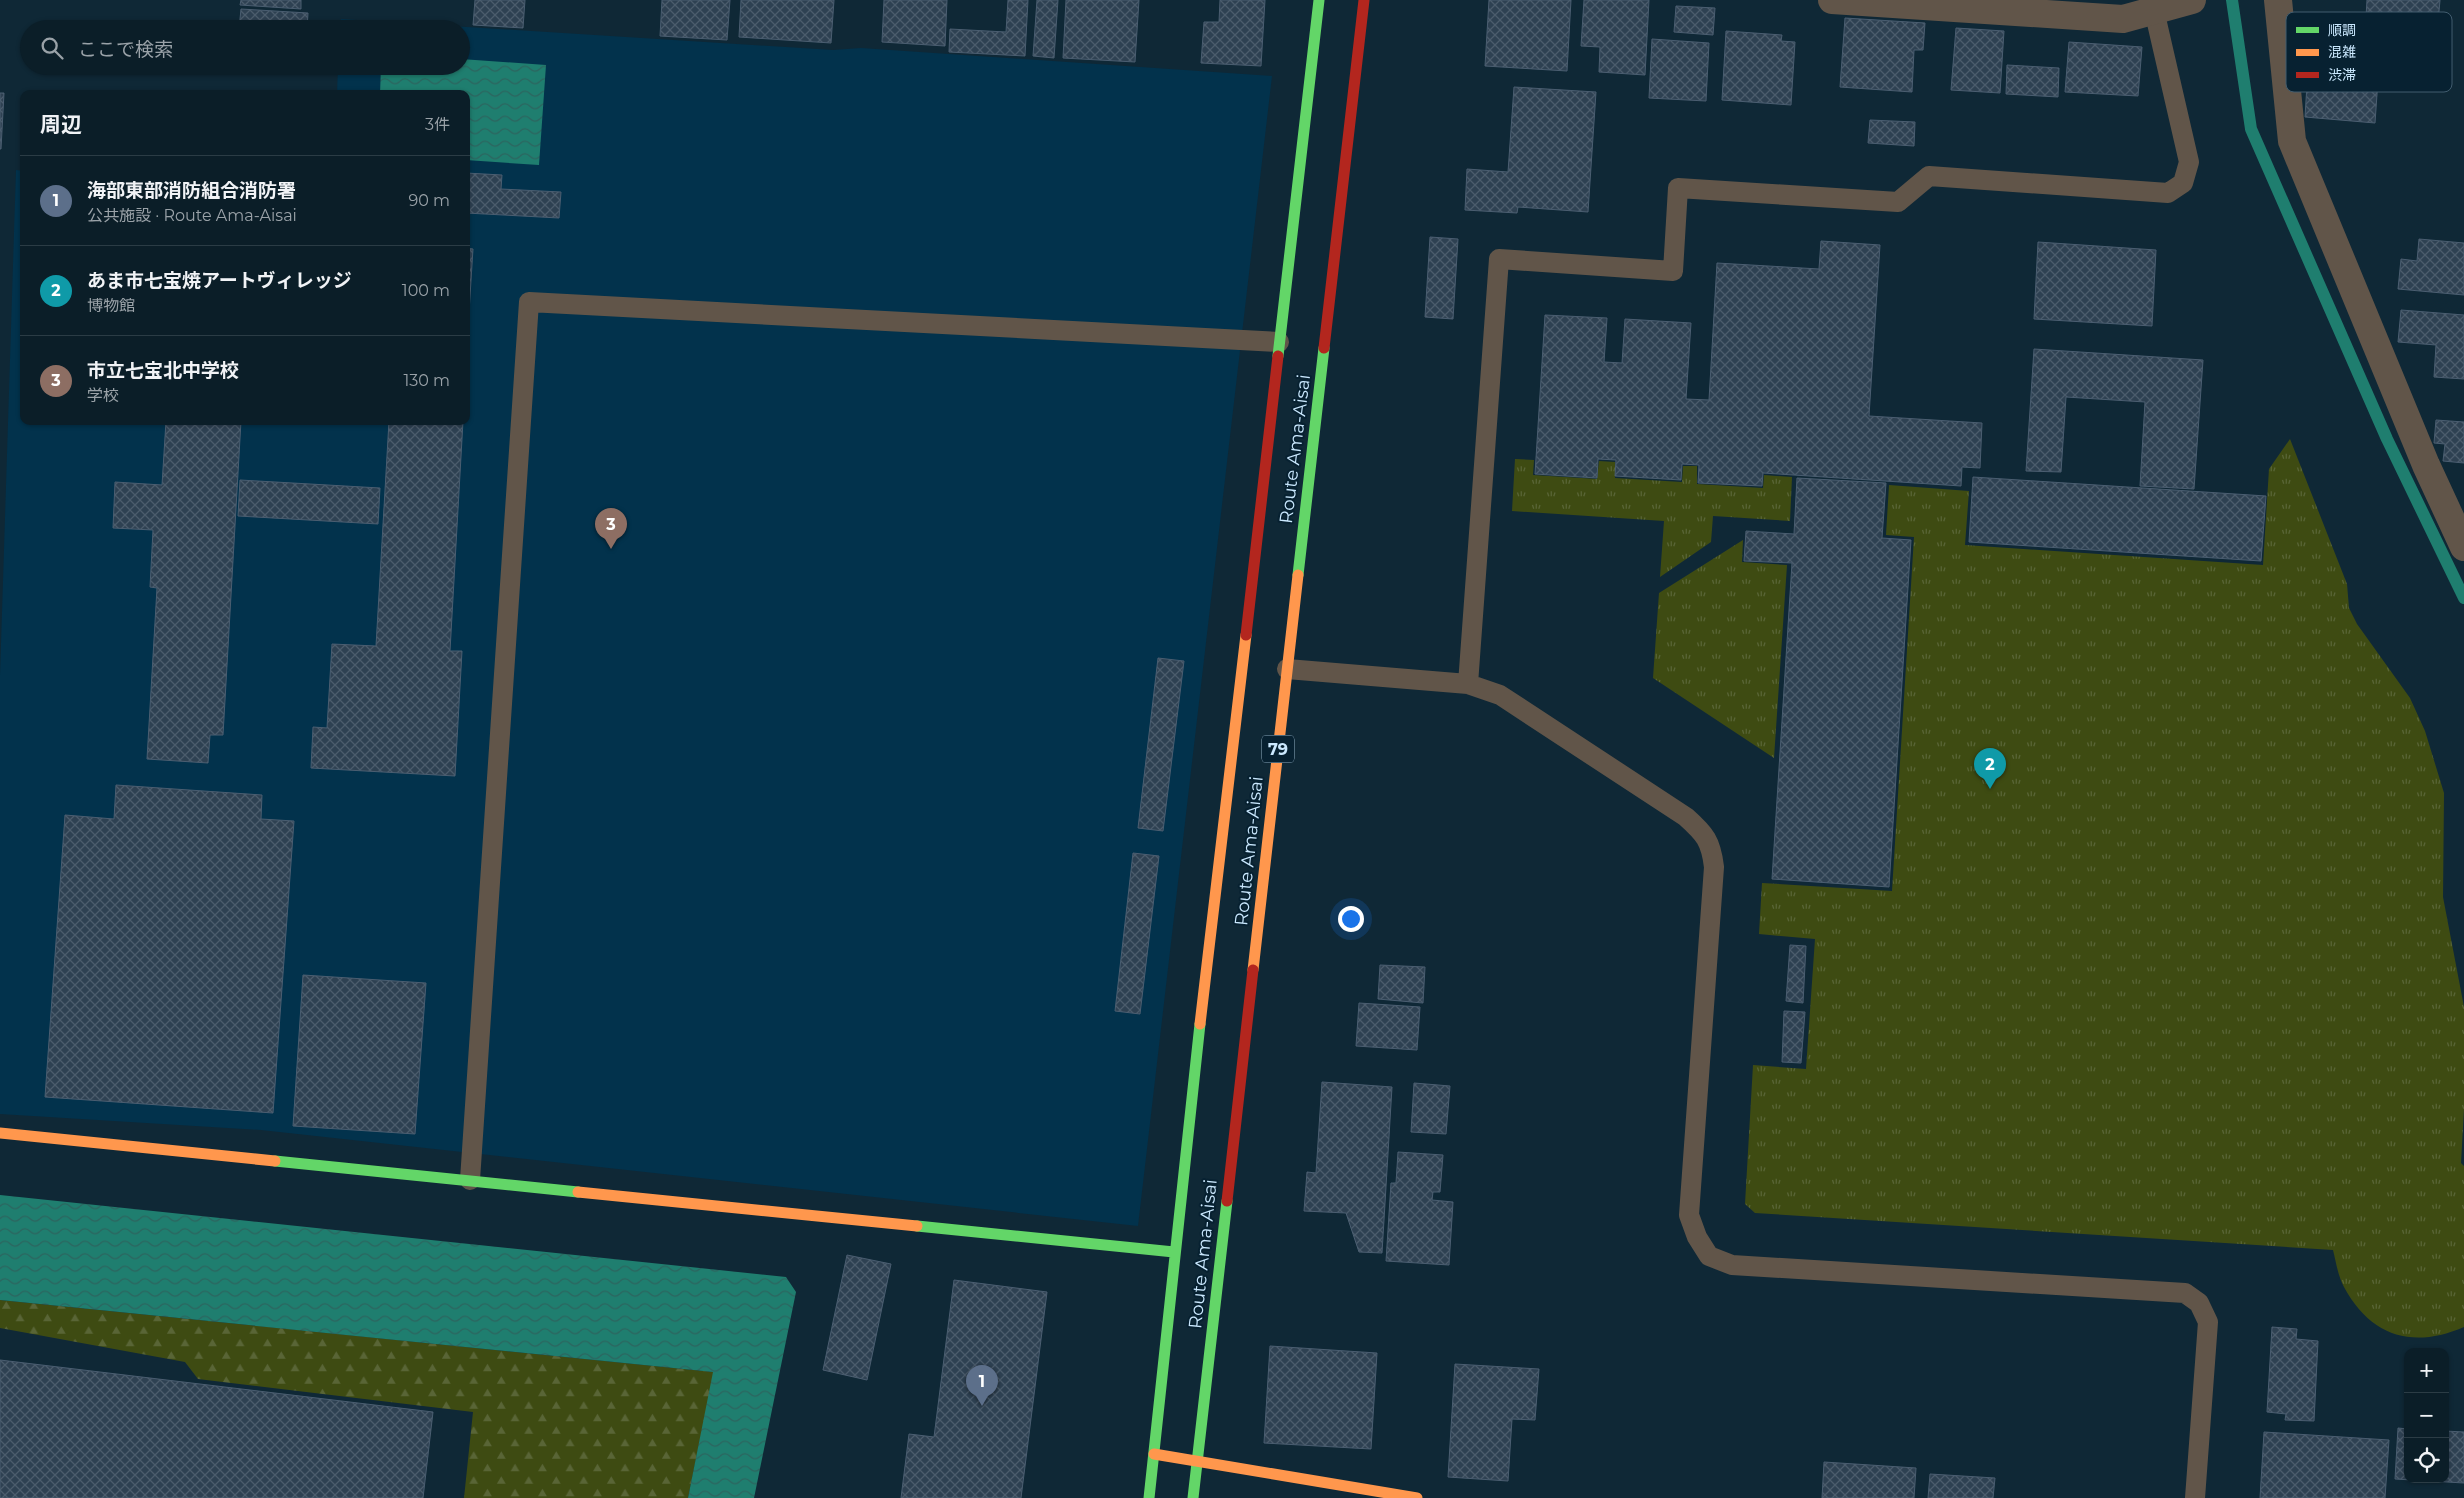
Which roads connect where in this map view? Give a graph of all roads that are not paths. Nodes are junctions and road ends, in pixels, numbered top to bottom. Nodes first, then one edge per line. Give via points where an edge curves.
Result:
1 (1318, 0) edge
2 (1364, 0) edge
3 (1832, 0) edge
4 (2192, 0) edge
5 (2278, 0) edge
6 (2154, 10) junction
7 (2286, 81) edge
8 (2287, 92) edge
9 (1279, 342) junction
10 (2464, 547) edge
11 (1287, 669) junction
12 (1468, 684) junction
13 (0, 1133) edge
14 (470, 1180) junction
15 (1174, 1252) junction
16 (1154, 1454) junction
17 (1197, 1461) junction
18 (1149, 1498) edge
19 (1193, 1498) edge
20 (1417, 1498) edge
21 (2195, 1498) edge

1 - 9 main road, Route Ama-Aisai
2 - 11 main road, Route Ama-Aisai / 79
3 - 6 street via 2123,19
4 - 6 street
5 - 7 street
6 - 12 lane via 2189,162 2183,183 2168,193 1929,176 1898,202 1678,188 1673,271 1500,259
8 - 10 street via 2292,141 2426,465
9 - 14 lane via 529,302
9 - 15 main road, Route Ama-Aisai
11 - 12 lane
11 - 17 main road, Route Ama-Aisai / 79
12 - 21 lane via 1500,695 1662,801 1702,831 1711,845 1714,867 1689,1215 1709,1256 1732,1264 2185,1293 2199,1302 2208,1322
13 - 14 main road
14 - 15 main road
15 - 16 main road, Route Ama-Aisai
16 - 17 main road
16 - 18 main road, Route Ama-Aisai
17 - 19 main road, Route Ama-Aisai / 79
17 - 20 main road

